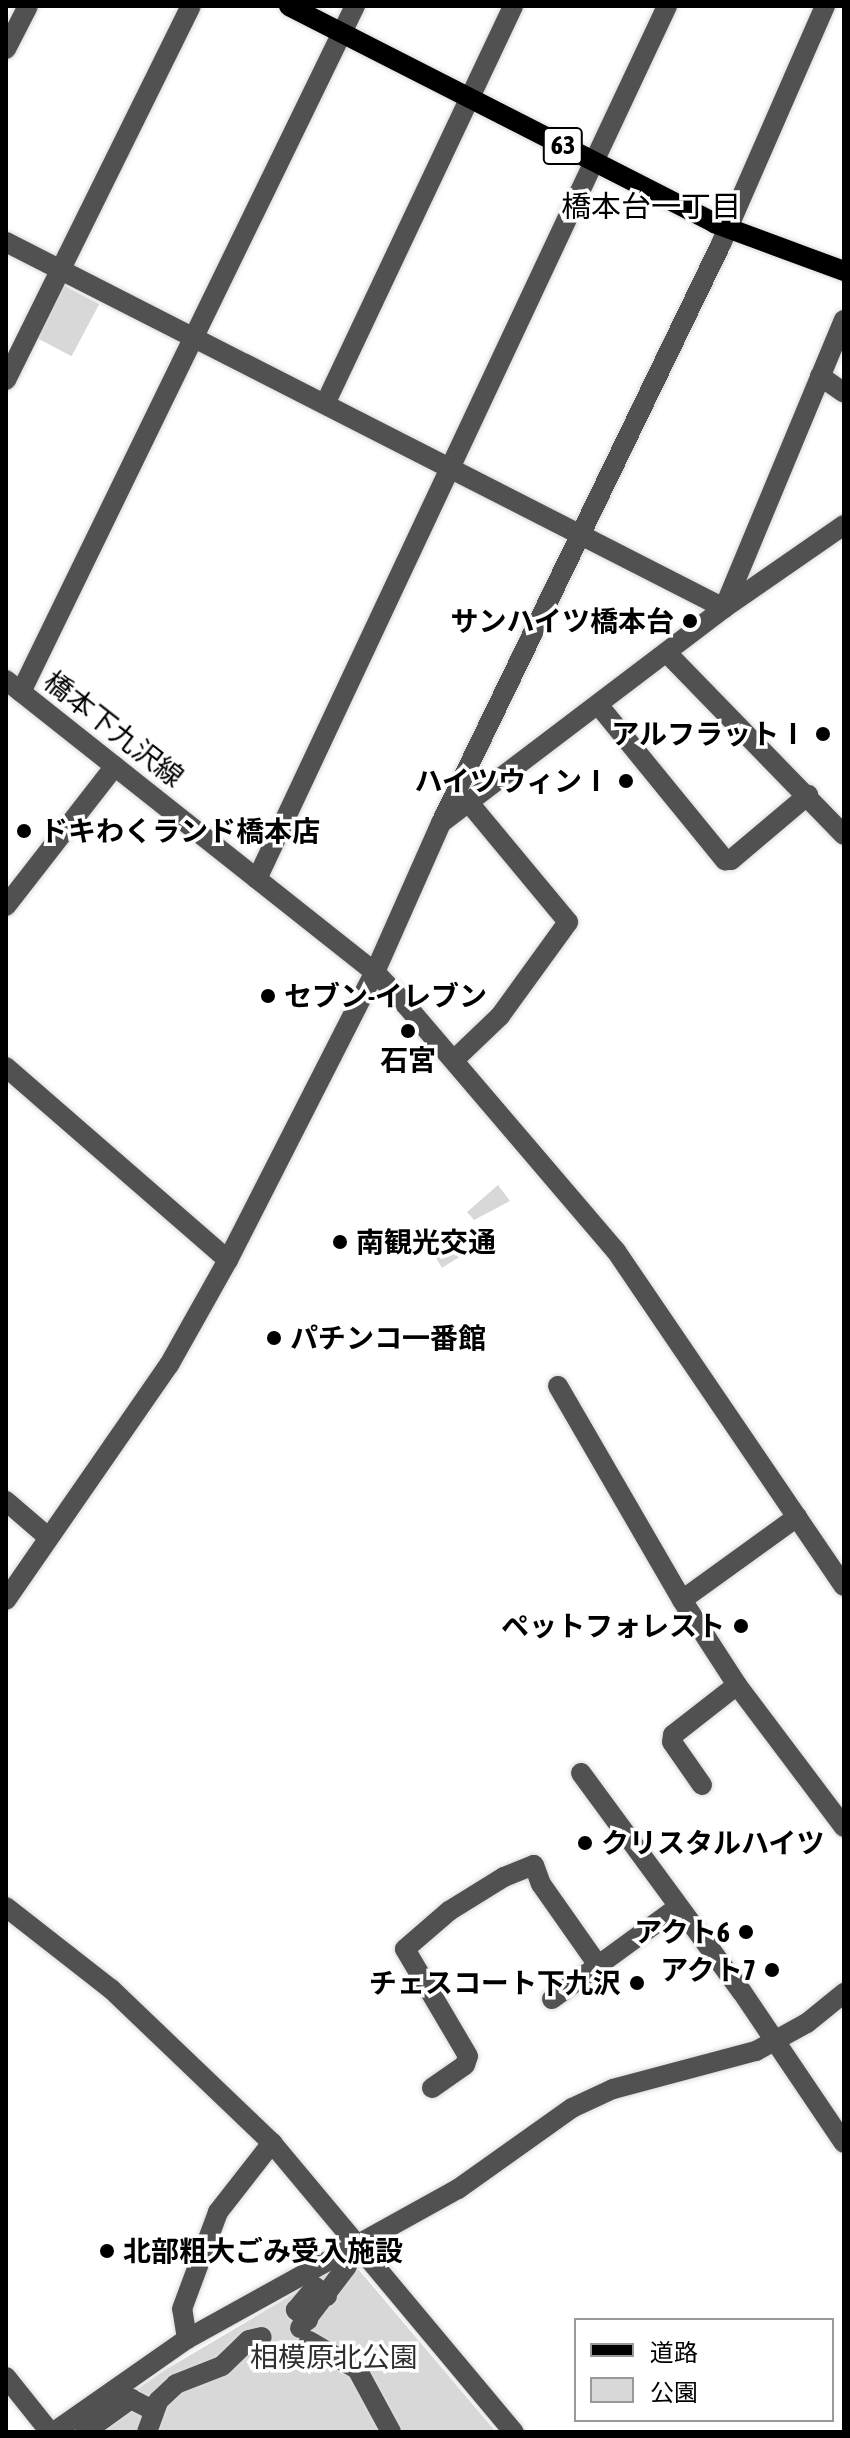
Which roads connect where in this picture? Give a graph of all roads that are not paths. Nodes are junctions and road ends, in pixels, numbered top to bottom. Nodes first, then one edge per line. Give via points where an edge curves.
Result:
1 (28, 6) edge
2 (191, 6) edge
3 (289, 6) edge
4 (355, 6) edge
5 (513, 6) edge
6 (667, 6) edge
7 (825, 6) edge
8 (342, 33) junction
9 (6, 49) edge
10 (469, 98) junction
11 (594, 162) junction
12 (728, 229) junction
13 (6, 242) edge
14 (61, 270) junction
15 (844, 271) edge
16 (844, 320) edge
17 (194, 337) junction
18 (820, 376) junction
19 (6, 380) edge
20 (844, 393) edge
21 (326, 402) junction
22 (451, 468) junction
23 (844, 525) edge
24 (581, 535) junction
25 (724, 608) junction
26 (668, 654) junction
27 (14, 686) edge
28 (600, 707) junction
29 (115, 766) junction
30 (808, 795) junction
31 (470, 804) junction
32 (441, 823) junction
33 (844, 835) edge
34 (257, 879) junction
35 (6, 906) edge
36 (375, 972) junction
37 (454, 1060) junction
38 (6, 1067) edge
39 (228, 1260) junction
40 (558, 1386) dead end
41 (6, 1501) edge
42 (797, 1517) junction
43 (48, 1537) junction
44 (844, 1586) edge
45 (6, 1600) edge
46 (682, 1600) junction
47 (737, 1685) junction
48 (581, 1773) dead end
49 (702, 1785) dead end
50 (844, 1827) edge
51 (6, 1907) edge
52 (678, 1907) junction
53 (598, 1965) junction
54 (844, 1993) edge
55 (552, 1999) dead end
56 (775, 2042) junction
57 (432, 2088) dead end
58 (272, 2143) junction
59 (844, 2143) edge
60 (356, 2247) junction
61 (347, 2266) dead end
62 (262, 2337) dead end
63 (187, 2339) junction
64 (6, 2377) edge
65 (153, 2410) junction
66 (388, 2430) edge
67 (52, 2432) edge
68 (85, 2432) edge
69 (147, 2432) edge
70 (514, 2432) edge

1 - 9 street
2 - 14 street
3 - 8 main road, 63
4 - 8 street
5 - 10 street
6 - 11 street
7 - 12 street
8 - 10 main road, 63
8 - 17 street
10 - 11 main road, 63
10 - 21 street
11 - 12 main road, 63
11 - 22 street
12 - 15 main road, 63
12 - 24 street
13 - 14 street
14 - 17 street
14 - 19 street
16 - 18 street
17 - 21 street
17 - 27 street
18 - 20 street
18 - 25 street
21 - 22 street
22 - 24 street
22 - 34 street
23 - 25 street
24 - 25 street
24 - 32 street
25 - 26 street
26 - 28 street
26 - 30 street
27 - 29 street, 橋本下九沢線
28 - 30 street via 725,860
28 - 31 street
29 - 34 street, 橋本下九沢線
29 - 35 street
30 - 33 street
31 - 32 street
31 - 37 street via 568,922 500,1016
32 - 36 street
34 - 36 street, 橋本下九沢線
36 - 37 street, 橋本下九沢線
36 - 39 street
37 - 42 street, 橋本下九沢線 via 616,1251
38 - 39 street
39 - 43 street via 169,1365
40 - 46 street
41 - 43 street
42 - 44 street, 橋本下九沢線
42 - 46 street
43 - 45 street
46 - 47 street
47 - 49 street via 673,1735 672,1742
47 - 50 street
48 - 52 street
51 - 58 street via 111,1989
52 - 53 street
52 - 56 street
53 - 55 street
53 - 57 street via 541,1884 534,1865 449,1911 405,1949 468,2056 465,2065
54 - 56 street
56 - 59 street
56 - 60 street via 589,2098 458,2189
58 - 60 street
58 - 63 street via 218,2212 182,2309
60 - 63 street
60 - 70 street
61 - 66 street via 306,2330 357,2369
62 - 65 street via 249,2340 222,2366 176,2384
63 - 67 street
64 - 67 street
65 - 68 street via 131,2399
65 - 69 street

